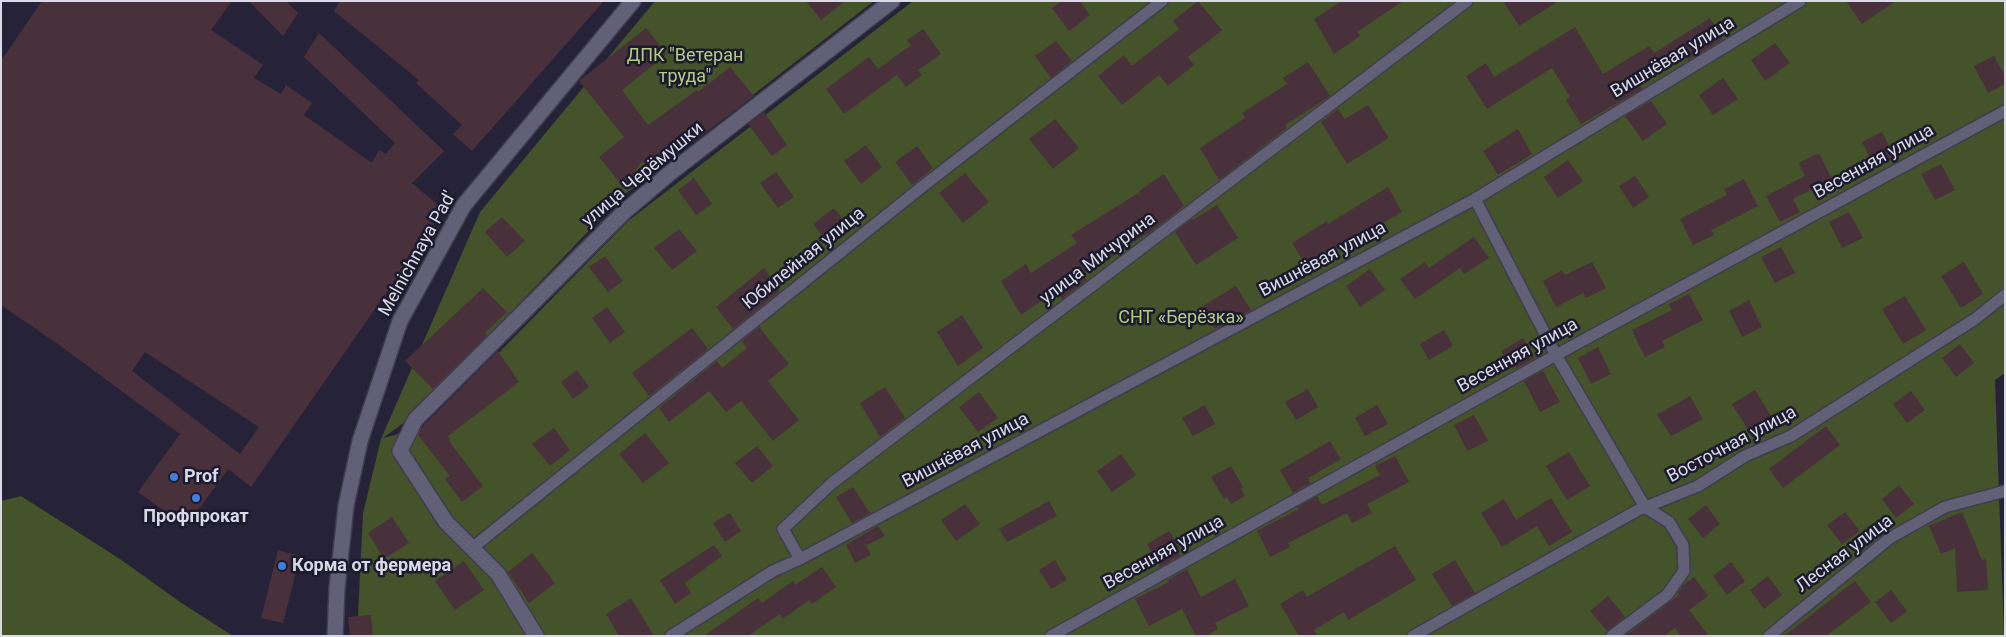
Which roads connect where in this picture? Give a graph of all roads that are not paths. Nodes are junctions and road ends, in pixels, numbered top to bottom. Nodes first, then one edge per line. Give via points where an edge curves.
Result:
1 (633, 1) edge
2 (892, 1) edge
3 (1162, 1) edge
4 (1467, 1) edge
5 (1800, 1) edge
6 (2005, 111) edge
7 (1475, 199) junction
8 (2005, 295) edge
9 (1556, 355) junction
10 (2005, 491) edge
11 (1645, 507) junction
12 (472, 548) junction
13 (800, 559) junction
14 (336, 636) edge
15 (536, 636) edge
16 (671, 636) edge
17 (1050, 636) edge
18 (1413, 636) edge
19 (1612, 636) edge
20 (1769, 636) edge

1 - 14 street, Melnichnaya Pad' via 464,205 400,321 360,441 346,506 337,588
2 - 12 street, улица Черёмушки via 624,212 415,420 400,451 446,522
3 - 12 lane, Юбилейная улица via 923,186
4 - 13 lane, улица Мичурина via 832,483 783,529
5 - 7 lane, Вишнёвая улица
6 - 9 lane, Весенняя улица
7 - 9 lane
7 - 13 lane, Вишнёвая улица
8 - 11 lane, Восточная улица via 1967,324 1791,436 1746,456 1698,486
9 - 11 lane
9 - 17 lane, Весенняя улица
10 - 20 lane, Лесная улица via 1944,507 1890,538
11 - 18 lane, Восточная улица
11 - 19 lane via 1669,522 1683,545 1684,571 1667,595
12 - 15 street via 498,574
13 - 16 lane, Вишнёвая улица via 773,571

